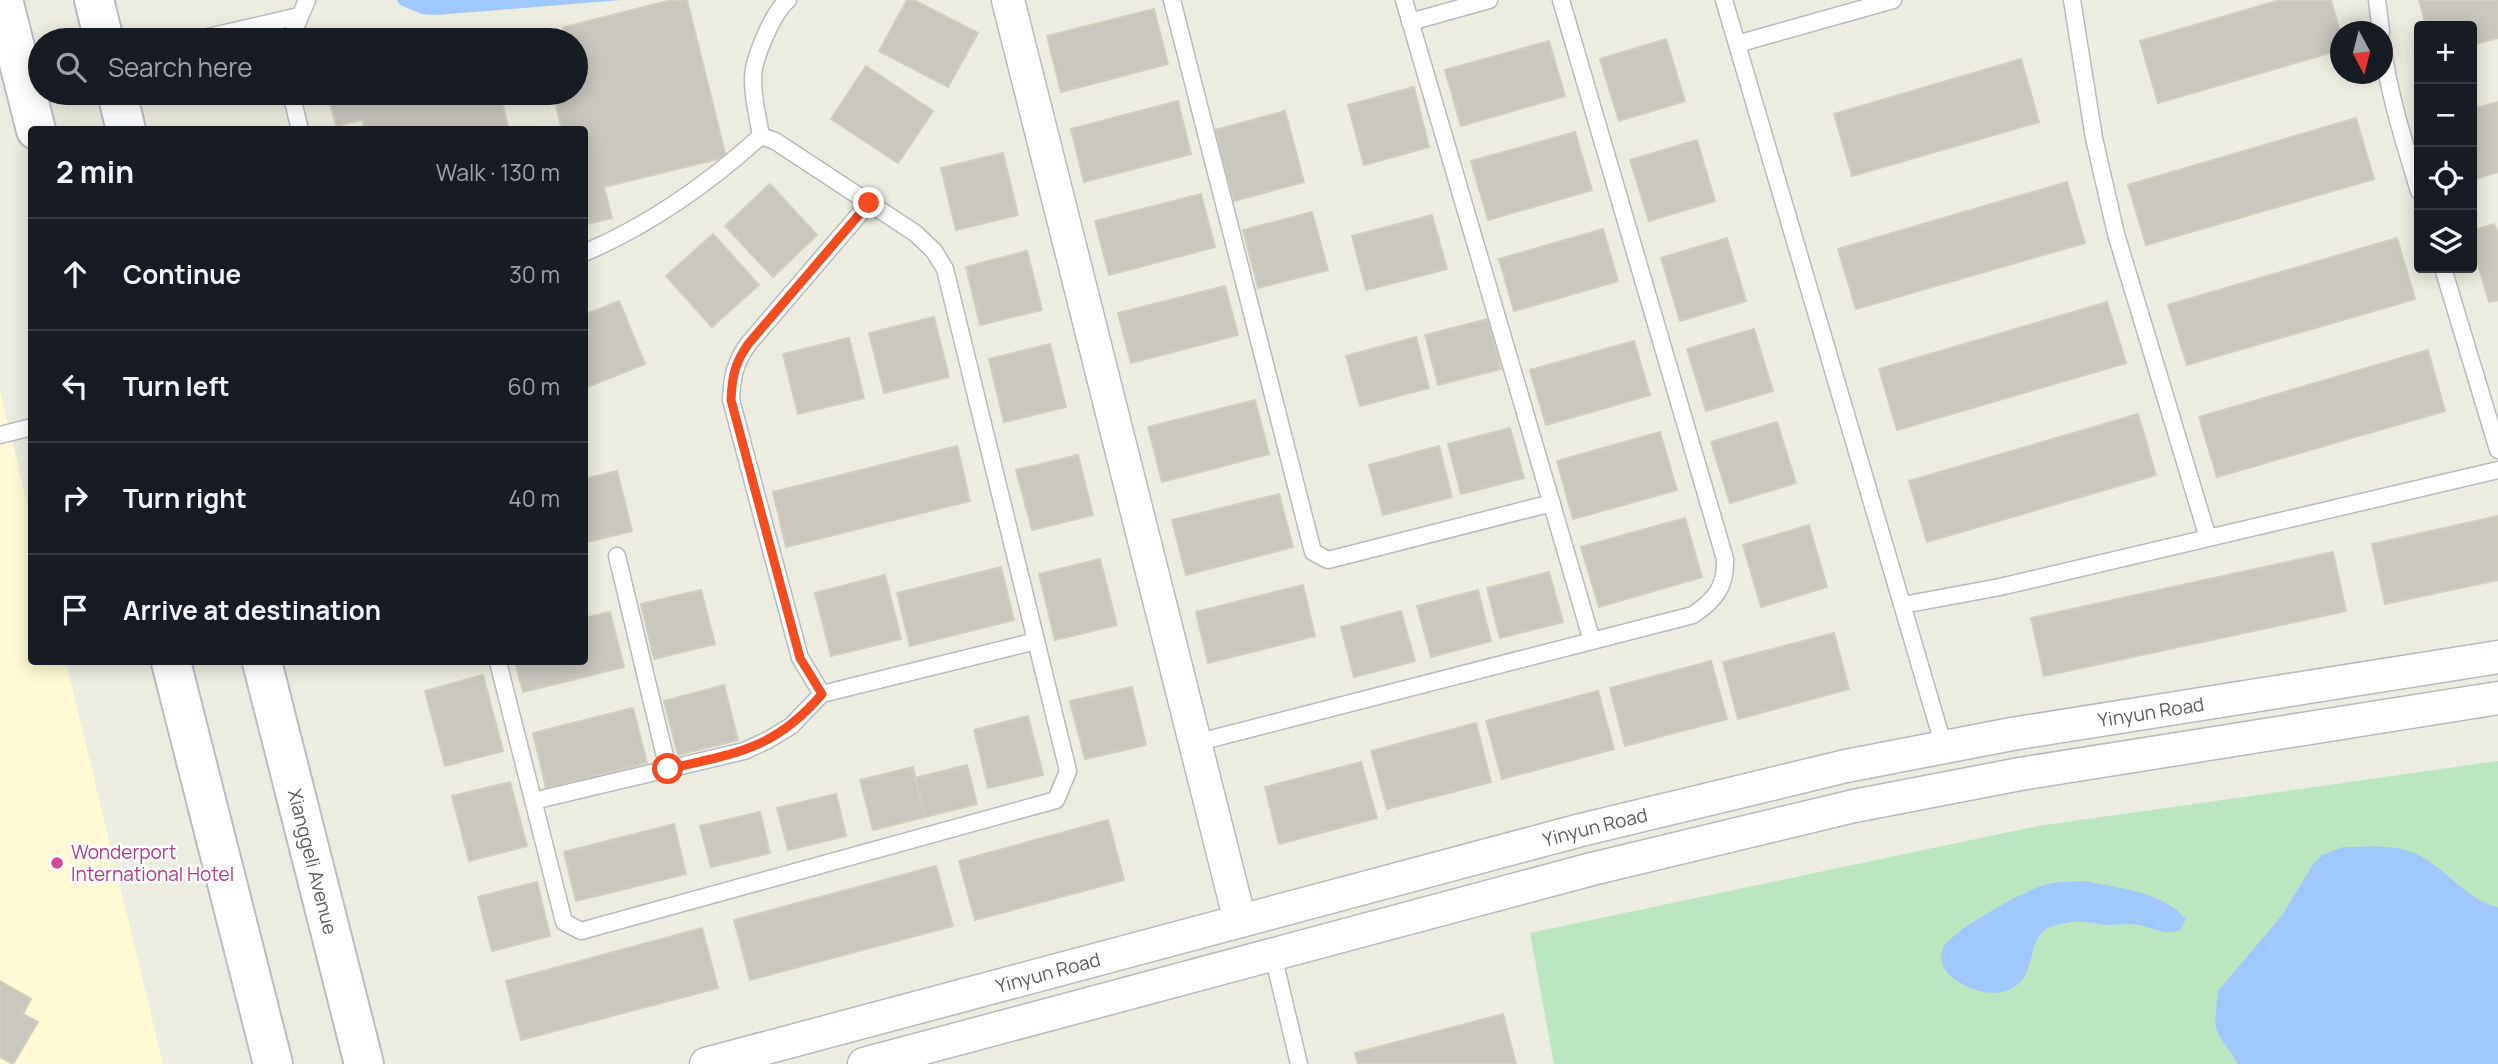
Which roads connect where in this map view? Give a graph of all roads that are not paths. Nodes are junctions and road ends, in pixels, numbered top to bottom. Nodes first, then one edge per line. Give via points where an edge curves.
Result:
1 (3, 0) edge
2 (94, 0) edge
3 (307, 0) edge
4 (788, 0) edge
5 (1008, 0) edge
6 (1172, 0) edge
7 (1404, 0) edge
8 (1489, 0) edge
9 (1561, 0) edge
10 (1724, 0) edge
11 (1893, 0) edge
12 (2072, 0) edge
13 (2377, 0) edge
14 (299, 16) junction
15 (2380, 21) edge
16 (1410, 22) junction
17 (101, 28) edge
18 (247, 28) edge
19 (294, 28) edge
20 (1737, 44) junction
21 (2389, 84) edge
22 (120, 105) edge
23 (294, 105) edge
24 (34, 126) edge
25 (126, 126) edge
26 (299, 126) edge
27 (761, 136) junction
28 (2414, 174) edge
29 (869, 203) junction
30 (588, 251) edge
31 (2445, 273) edge
32 (28, 429) edge
33 (0, 435) edge
34 (2498, 450) edge
35 (2498, 470) edge
36 (1552, 503) junction
37 (2208, 538) junction
38 (617, 556) dead end
39 (1903, 605) junction
40 (1036, 640) junction
41 (1592, 641) junction
42 (2498, 657) edge
43 (172, 665) edge
44 (263, 665) edge
45 (499, 665) edge
46 (822, 694) junction
47 (2498, 698) edge
48 (1195, 743) junction
49 (1944, 747) junction
50 (668, 769) junction
51 (533, 801) junction
52 (1240, 921) junction
53 (1272, 955) junction
54 (879, 1062) edge
55 (273, 1064) edge
56 (364, 1064) edge
57 (706, 1064) edge
58 (1299, 1064) edge

1 - 24 main road via 17,80
2 - 17 main road
3 - 14 lane
4 - 27 lane via 772,21 752,78
5 - 48 street
6 - 36 lane via 1313,552 1328,560
7 - 16 lane
8 - 16 lane
9 - 41 lane via 1726,571 1712,602 1693,615
10 - 20 lane
11 - 20 lane
12 - 37 lane via 2094,138 2116,234
13 - 15 lane
14 - 18 lane
14 - 19 lane
16 - 36 lane
20 - 39 lane
21 - 28 lane
22 - 25 main road
23 - 26 lane
27 - 29 lane
27 - 30 lane via 706,183 657,216
29 - 40 lane via 915,233 945,269
29 - 46 lane via 749,343 733,372 731,400 800,658
31 - 34 lane
32 - 33 lane
35 - 37 lane
36 - 41 lane
37 - 39 lane
38 - 50 lane
39 - 49 lane
40 - 46 lane
40 - 51 lane via 1068,771 1056,800 581,931 564,922
41 - 48 lane
42 - 49 street, Yinyun Road
43 - 55 main road
44 - 56 main road, Xianggeli Avenue
45 - 51 lane
46 - 50 lane via 791,726 768,740 744,751
47 - 53 street via 2020,774 1854,806 1616,863
48 - 52 street
49 - 52 street, Yinyun Road via 1680,804
50 - 51 lane
52 - 57 street, Yinyun Road
53 - 54 street
53 - 58 lane

